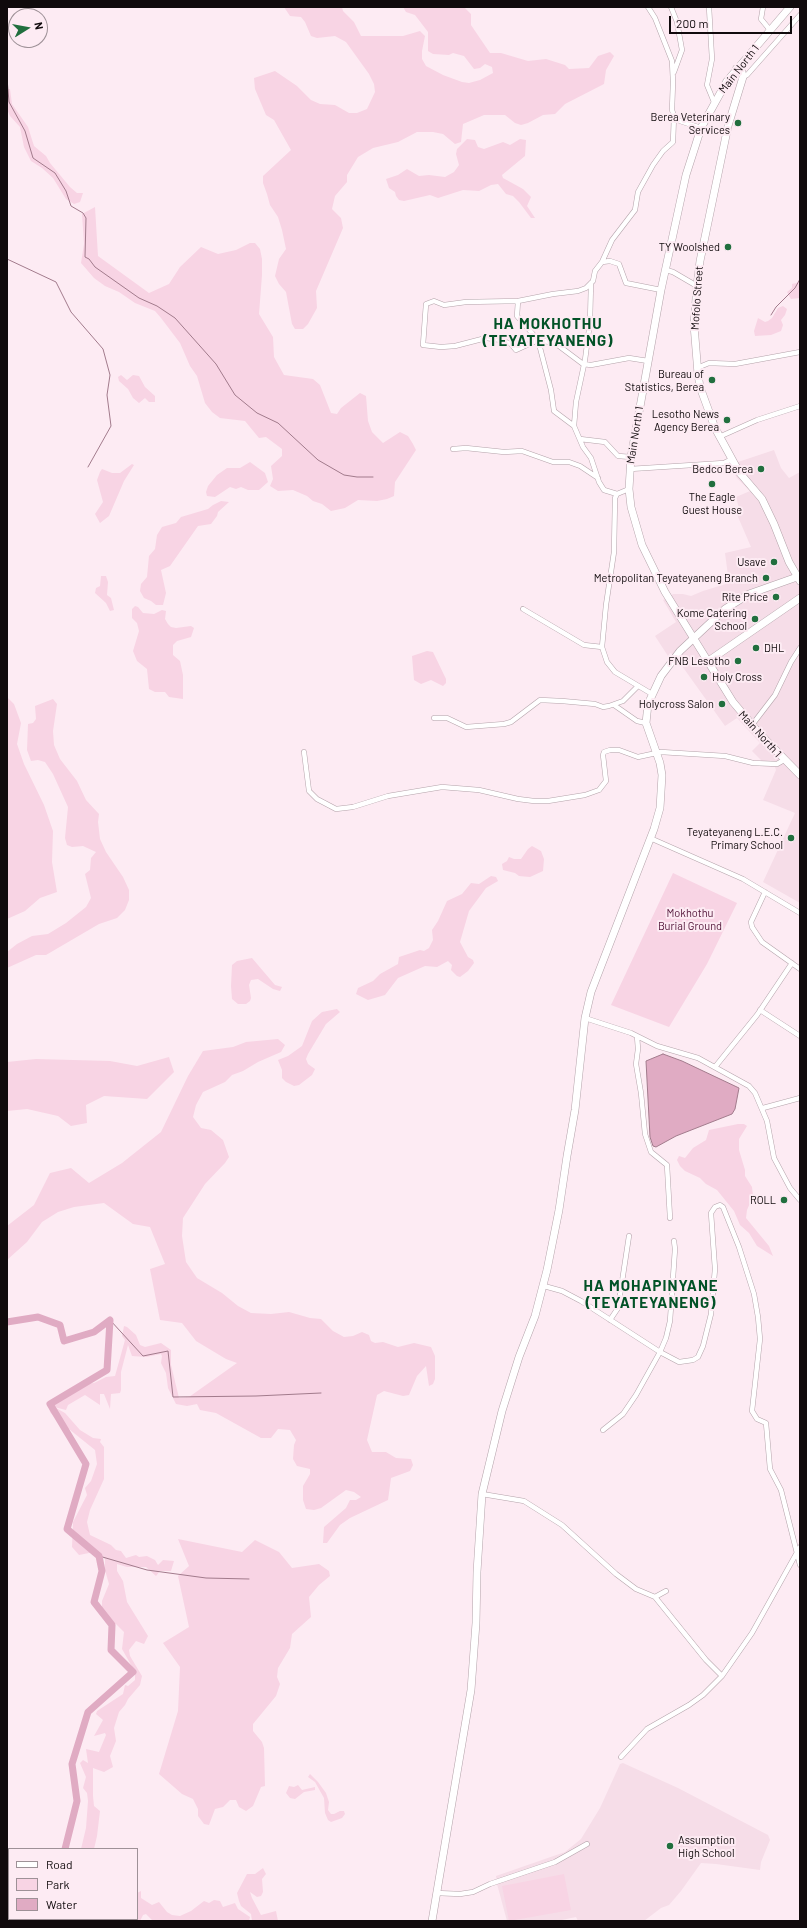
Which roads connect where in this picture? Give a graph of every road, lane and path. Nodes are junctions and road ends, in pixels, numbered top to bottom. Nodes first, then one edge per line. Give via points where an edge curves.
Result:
1 (648, 7) edge
2 (671, 7) edge
3 (709, 7) edge
4 (763, 7) edge
5 (790, 7) edge
6 (800, 15) edge
7 (770, 30) junction
8 (736, 69) junction
9 (673, 74) junction
10 (743, 77) junction
11 (714, 102) junction
12 (674, 116) junction
13 (701, 128) junction
14 (602, 262) junction
15 (666, 270) junction
16 (591, 283) junction
17 (697, 286) junction
18 (661, 290) junction
19 (518, 301) junction
20 (538, 340) junction
21 (800, 352) edge
22 (648, 361) junction
23 (583, 364) junction
24 (697, 368) junction
25 (800, 406) edge
26 (574, 426) junction
27 (719, 437) junction
28 (580, 439) junction
29 (453, 449) dead end
30 (631, 457) junction
31 (732, 459) junction
32 (630, 469) junction
33 (598, 478) junction
34 (629, 489) junction
35 (616, 494) junction
36 (798, 579) edge
37 (799, 598) edge
38 (523, 609) dead end
39 (693, 639) junction
40 (602, 648) junction
41 (800, 648) edge
42 (707, 662) junction
43 (638, 686) junction
44 (652, 694) junction
45 (614, 705) junction
46 (434, 718) dead end
47 (646, 723) junction
48 (752, 725) junction
49 (304, 752) dead end
50 (657, 754) junction
51 (784, 760) junction
52 (800, 775) edge
53 (650, 838) junction
54 (765, 892) junction
55 (800, 914) edge
56 (792, 963) junction
57 (800, 969) edge
58 (760, 1010) junction
59 (585, 1018) junction
60 (637, 1036) junction
61 (800, 1036) edge
62 (715, 1067) junction
63 (800, 1098) edge
64 (763, 1108) junction
65 (800, 1200) edge
66 (670, 1218) dead end
67 (629, 1236) dead end
68 (674, 1241) dead end
69 (544, 1286) junction
70 (610, 1320) junction
71 (660, 1352) junction
72 (603, 1430) dead end
73 (482, 1494) junction
74 (798, 1549) edge
75 (800, 1565) edge
76 (666, 1591) dead end
77 (655, 1598) junction
78 (722, 1676) junction
79 (621, 1757) dead end
80 (587, 1844) dead end
81 (436, 1893) junction
82 (432, 1921) edge

1 - 9 street via 672,61
2 - 9 street via 677,22 682,50
3 - 11 street via 712,59 707,85
4 - 7 street via 761,19
5 - 7 main road, Main North 1
6 - 10 street
7 - 8 main road, Main North 1
8 - 10 main road via 742,72
8 - 11 main road, Main North 1
9 - 12 street
10 - 17 main road, Mofolo Street via 730,121
11 - 13 main road, Main North 1
12 - 13 street via 680,121
12 - 14 street via 673,142 653,165 638,192 635,210 612,240
13 - 15 main road, Main North 1 via 686,175
14 - 16 street via 595,271
14 - 18 street via 619,264 626,283
15 - 17 street
15 - 18 main road, Main North 1
16 - 19 street via 578,291
16 - 23 street via 590,322
17 - 24 main road, Mofolo Street via 694,325
18 - 22 main road, Main North 1
19 - 20 street via 517,316
19 - 20 street via 444,305 434,301 426,304 423,345 455,346 486,338 501,340 511,344 516,350
20 - 23 street via 555,343
20 - 26 street via 554,411
21 - 24 street via 736,364 709,363
22 - 23 street via 628,358 591,365
22 - 30 main road, Main North 1
23 - 26 street
24 - 27 main road, Mofolo Street via 700,387
25 - 27 street via 757,420
26 - 28 street
27 - 31 main road, Mofolo Street
28 - 30 street via 605,442 618,456
28 - 33 street via 591,458
29 - 33 street via 522,452 553,462 574,464
30 - 32 main road, Main North 1
31 - 32 street via 724,463
31 - 36 main road, Mofolo Street via 739,472 762,499
32 - 34 main road, Main North 1
33 - 35 street via 604,490
34 - 35 street
34 - 39 main road, Main North 1 via 631,507 642,545 665,592
35 - 40 street via 614,552
36 - 39 main road via 749,594 725,609
37 - 42 main road
38 - 40 street via 584,645
39 - 42 main road, Main North 1
39 - 44 main road via 665,670
40 - 43 street via 614,672
41 - 48 street via 775,695
42 - 48 main road, Main North 1 via 733,702
43 - 44 street
43 - 45 street
44 - 47 main road
45 - 46 street via 603,707 595,704 540,700 511,722 466,727 447,718
45 - 47 street via 637,721
47 - 50 main road
48 - 51 main road, Main North 1
49 - 50 street via 309,791 317,799 336,809 353,807 388,796 442,787 479,790 534,801 572,798 594,792 603,786 606,777 604,752 619,750 638,757
50 - 51 street via 661,752 725,756 761,764 777,764
50 - 53 main road via 662,775 661,800
51 - 52 main road, Main North 1
53 - 54 street via 737,876
53 - 59 main road via 591,992
54 - 55 street
54 - 56 street via 751,922 752,927 762,942
56 - 57 street
56 - 58 street
58 - 61 street
58 - 62 street
59 - 60 street
59 - 69 main road via 575,1110
60 - 62 street via 656,1046 698,1058
60 - 66 street via 636,1064 642,1093 645,1134 651,1152 667,1165
62 - 64 street via 749,1086
63 - 64 street
64 - 65 street via 774,1158 790,1188
67 - 70 street via 618,1308
68 - 71 street via 670,1321
69 - 70 street via 562,1291
69 - 73 main road via 515,1367
70 - 71 street
71 - 72 street via 623,1414
71 - 74 street via 679,1362 686,1362 698,1356 703,1346 711,1314 715,1269 712,1213 715,1207 720,1205 725,1210 754,1294 760,1339 752,1411 757,1419 766,1423 770,1469 781,1490
73 - 77 street via 524,1501 543,1512 562,1525 616,1574
73 - 81 main road via 471,1690
74 - 75 street
74 - 78 street via 752,1633
76 - 77 street
77 - 78 street
78 - 79 street via 689,1705 647,1729
80 - 81 street via 555,1862 473,1892
81 - 82 main road

